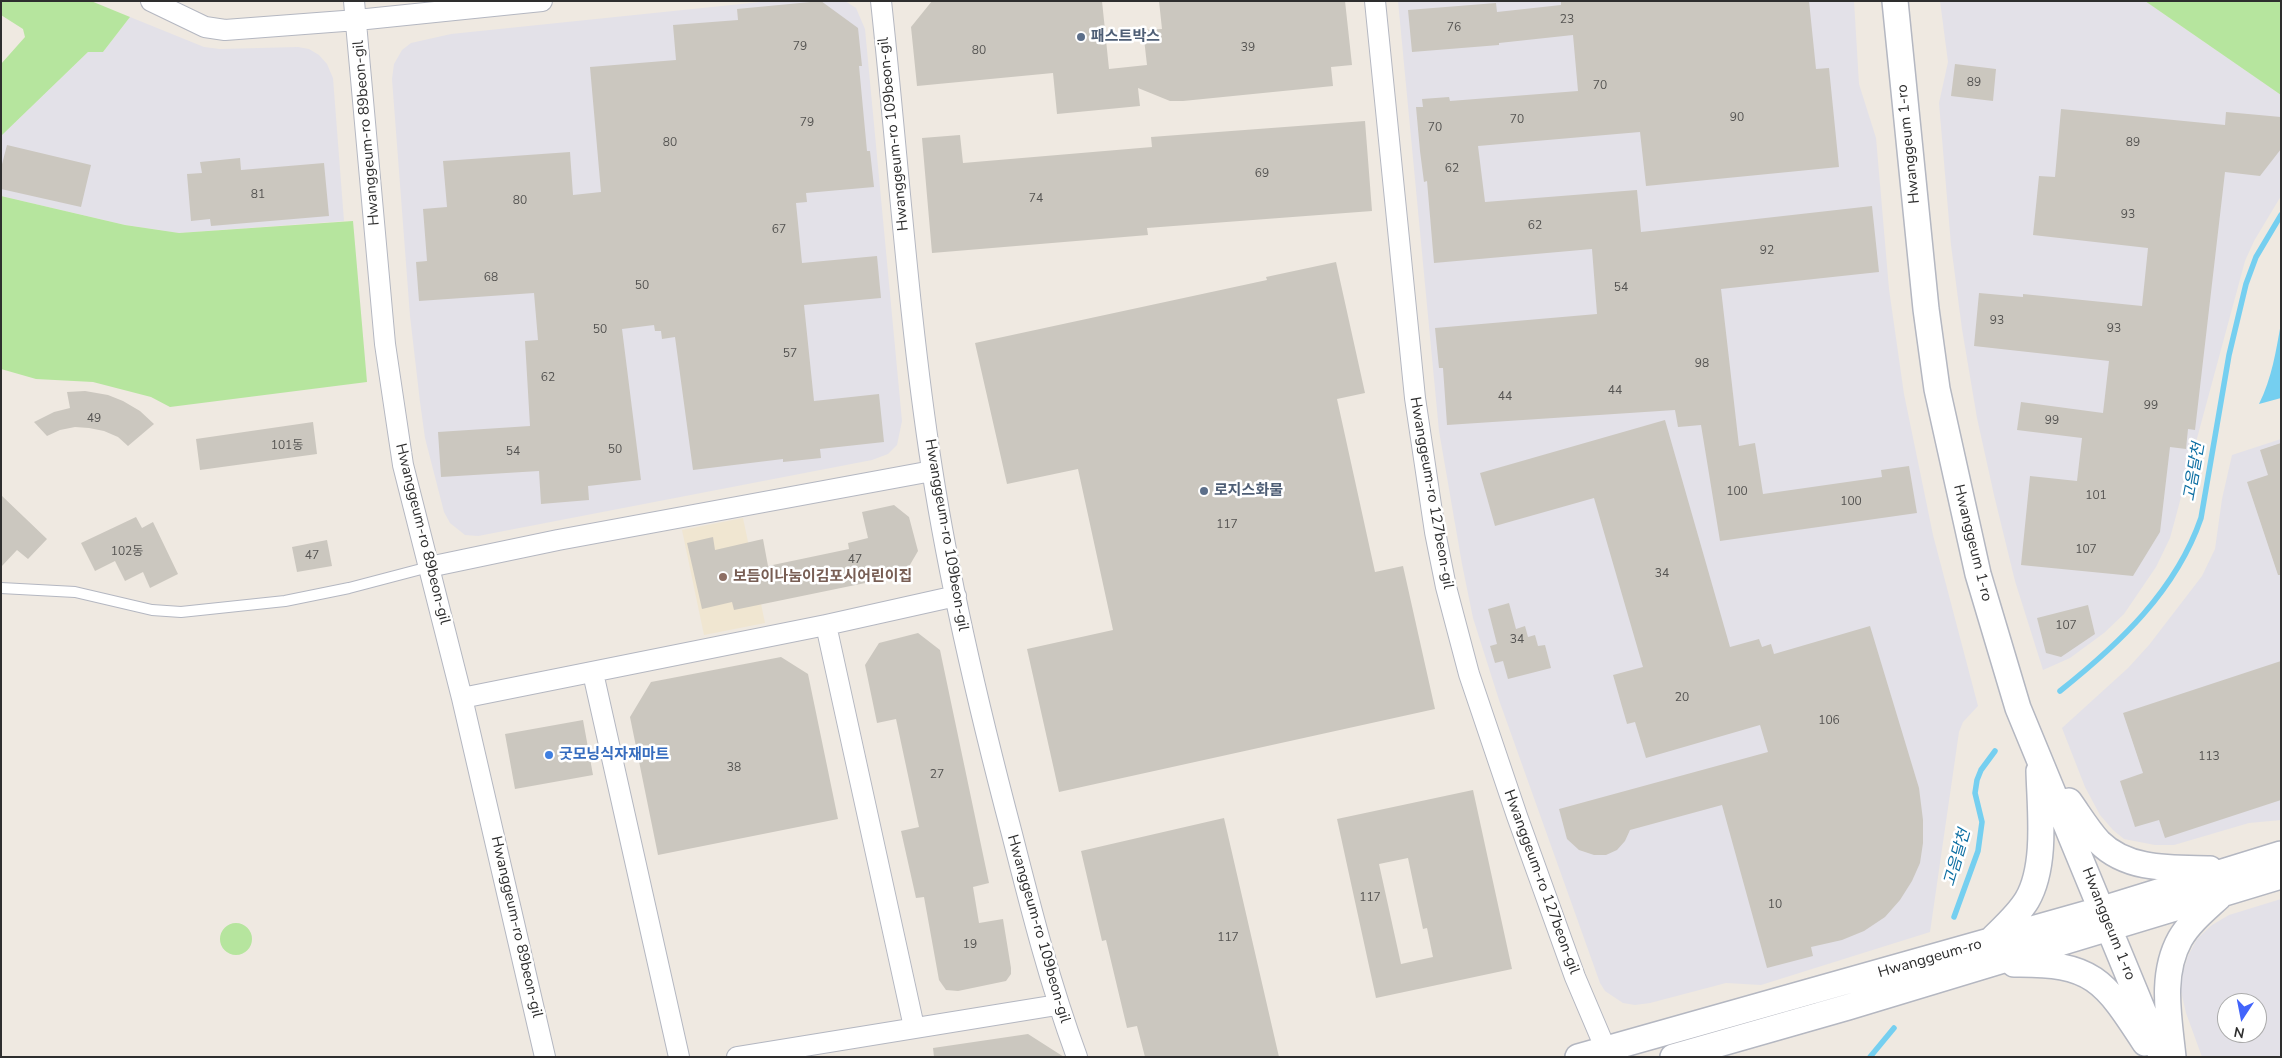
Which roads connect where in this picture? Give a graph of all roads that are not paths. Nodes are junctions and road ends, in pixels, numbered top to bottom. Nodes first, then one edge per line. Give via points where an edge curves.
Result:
1 (151, 1) edge
2 (542, 1) edge
3 (881, 1) edge
4 (1376, 1) edge
5 (1895, 1) edge
6 (356, 11) edge
7 (932, 471) junction
8 (429, 567) junction
9 (1, 588) edge
10 (956, 596) junction
11 (826, 625) junction
12 (593, 673) junction
13 (462, 698) junction
14 (2039, 758) junction
15 (2281, 854) edge
16 (2235, 868) junction
17 (2281, 876) edge
18 (2223, 893) junction
19 (2106, 918) junction
20 (1988, 953) junction
21 (1057, 1004) junction
22 (914, 1026) junction
23 (1608, 1053) edge
24 (546, 1057) edge
25 (679, 1057) edge
26 (737, 1057) edge
27 (1076, 1057) edge
28 (1578, 1057) edge
29 (1673, 1057) edge
30 (2154, 1057) edge
31 (2162, 1057) edge
32 (2173, 1057) edge

1 - 6 street via 205,27 225,30
2 - 6 street
3 - 7 street, Hwanggeum-ro 109beon-gil via 908,276
4 - 23 street, Hwanggeum-ro 127beon-gil via 1413,381 1446,587 1469,674 1517,816 1575,977
5 - 14 street, Hwanggeum 1-ro via 1926,309 1939,398 1978,574 2018,708
6 - 8 street, Hwanggeum-ro 89beon-gil via 392,403 403,465
7 - 8 street
7 - 10 street, Hwanggeum-ro 109beon-gil
8 - 9 lane via 293,599 182,612 152,610 75,592
8 - 13 street, Hwanggeum-ro 89beon-gil
10 - 11 street
10 - 21 street, Hwanggeum-ro 109beon-gil via 985,729
11 - 12 street
11 - 22 street
12 - 13 street
12 - 25 street
13 - 24 street, Hwanggeum-ro 89beon-gil
14 - 16 street via 2089,831 2130,862 2181,868
14 - 19 street, Hwanggeum 1-ro
14 - 20 street via 2036,878 2027,899
15 - 16 street, Hwanggeum-ro
16 - 19 street, Hwanggeum-ro
17 - 18 street, Hwanggeum-ro
18 - 19 street, Hwanggeum-ro
18 - 32 street via 2192,923 2173,956 2168,973 2167,998
19 - 20 street, Hwanggeum-ro
19 - 31 street, Hwanggeum 1-ro
20 - 23 street, Hwanggeum-ro
20 - 29 street, Hwanggeum-ro
20 - 30 street via 2070,968 2088,975 2119,1002
21 - 22 street
21 - 27 street, Hwanggeum-ro 109beon-gil
22 - 26 street
23 - 28 street, Hwanggeum-ro

